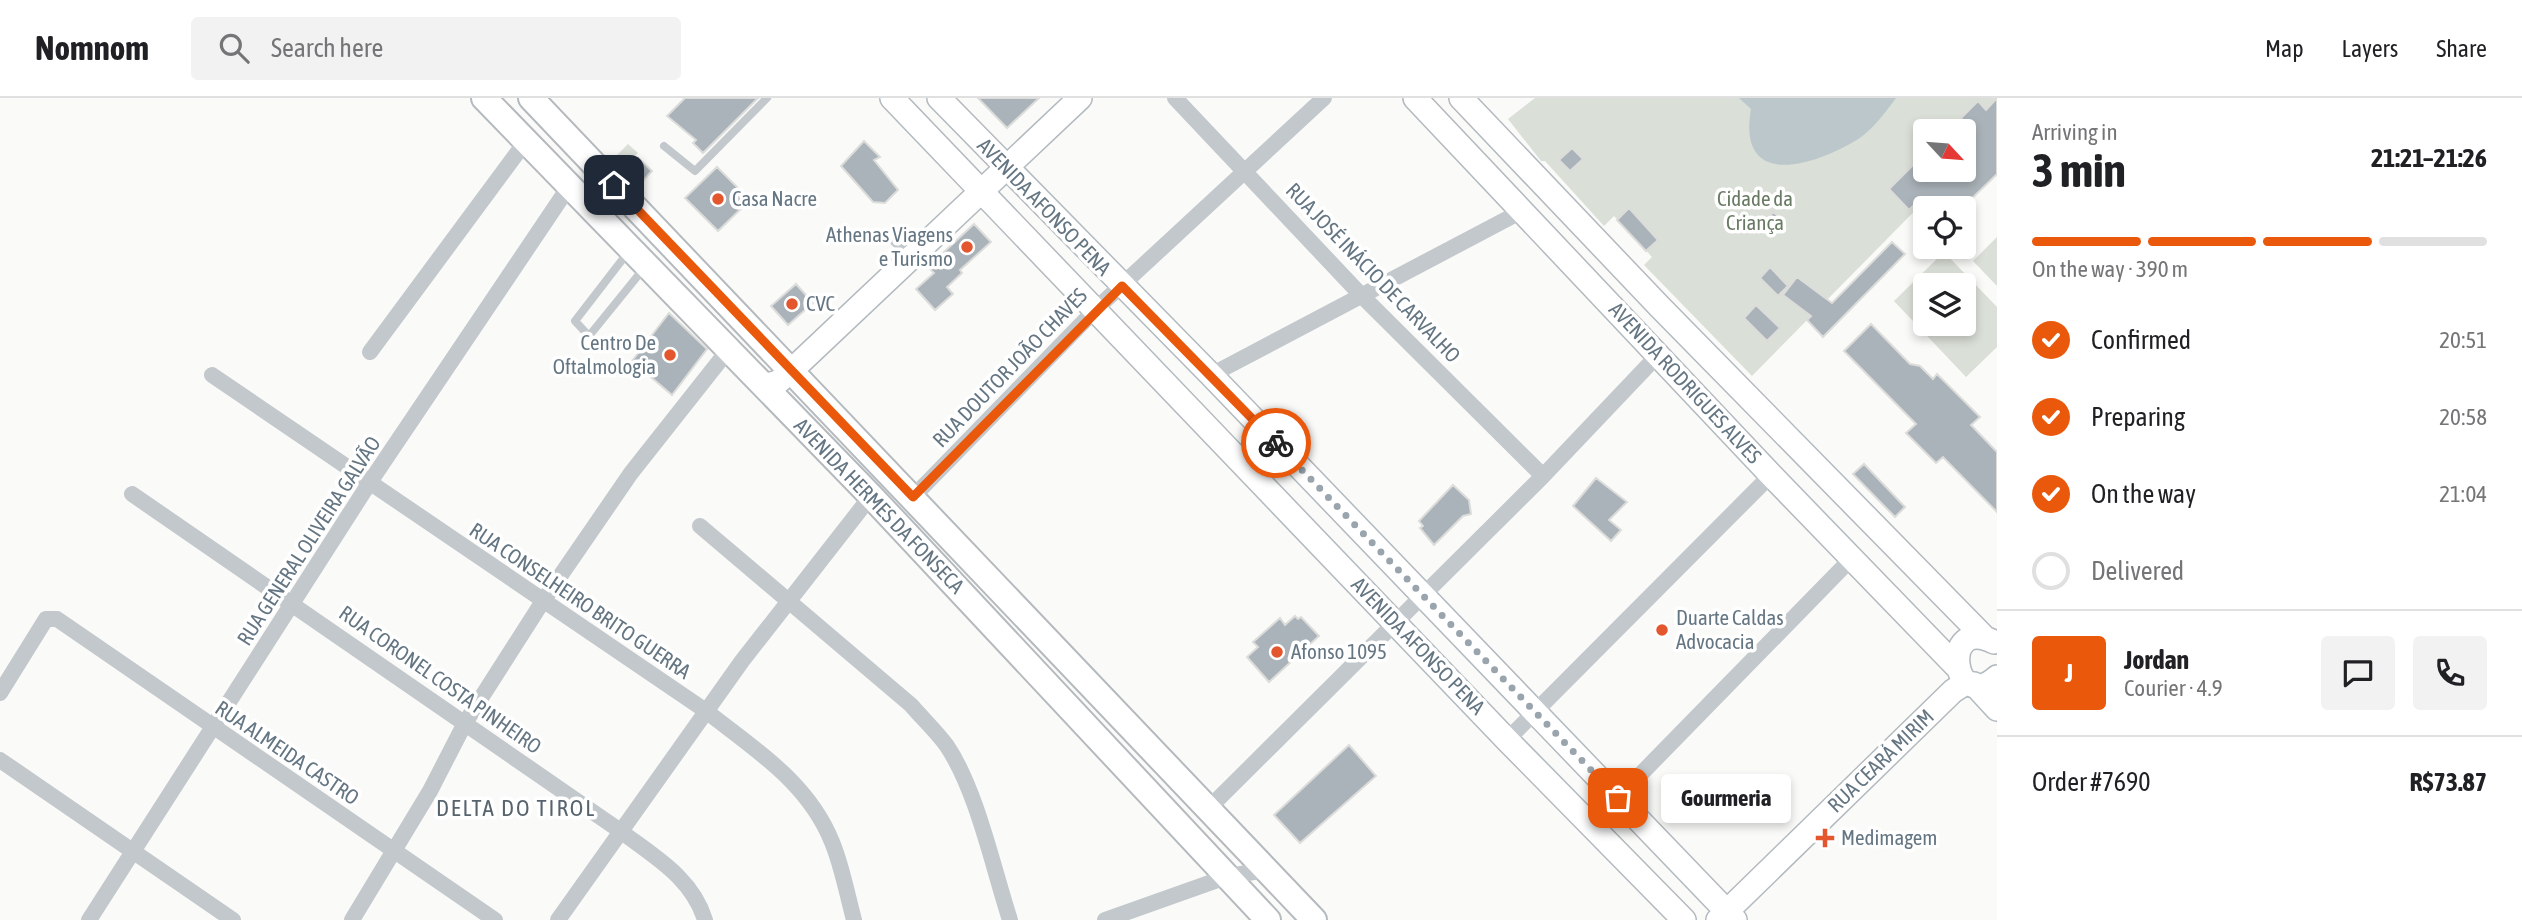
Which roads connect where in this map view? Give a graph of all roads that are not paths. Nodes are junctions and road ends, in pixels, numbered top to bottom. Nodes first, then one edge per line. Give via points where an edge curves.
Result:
1 (484, 98) edge
2 (531, 98) edge
3 (767, 98) edge
4 (892, 98) edge
5 (939, 98) edge
6 (1080, 98) edge
7 (1175, 98) edge
8 (1324, 98) edge
9 (1415, 98) edge
10 (1461, 98) edge
11 (526, 141) junction
12 (664, 146) dead end
13 (1525, 166) junction
14 (1005, 169) junction
15 (1244, 169) junction
16 (1499, 186) junction
17 (568, 188) junction
18 (984, 191) junction
19 (1522, 211) junction
20 (888, 236) dead end
21 (639, 256) junction
22 (911, 257) junction
23 (1122, 286) junction
24 (1361, 295) junction
25 (1658, 306) junction
26 (1096, 309) junction
27 (1636, 331) junction
28 (729, 349) junction
29 (370, 352) dead end
30 (1658, 355) junction
31 (791, 371) junction
32 (212, 375) dead end
33 (1211, 375) junction
34 (764, 386) junction
35 (1770, 475) junction
36 (1543, 476) junction
37 (370, 482) junction
38 (132, 494) dead end
39 (871, 496) junction
40 (913, 497) junction
41 (1871, 522) junction
42 (700, 526) dead end
43 (1848, 552) junction
44 (1422, 597) junction
45 (788, 600) junction
46 (543, 601) junction
47 (292, 604) junction
48 (1396, 623) junction
49 (1993, 640) edge
50 (1997, 677) edge
51 (1962, 679) junction
52 (0, 693) edge
53 (1997, 709) edge
54 (706, 711) junction
55 (1534, 713) junction
56 (465, 723) junction
57 (214, 728) junction
58 (1507, 740) junction
59 (0, 760) edge
60 (1618, 798) junction
61 (1209, 808) junction
62 (1591, 825) junction
63 (619, 830) junction
64 (394, 851) junction
65 (134, 852) junction
66 (1266, 870) junction
67 (1229, 876) junction
68 (1726, 917) edge
69 (89, 920) edge
70 (233, 920) edge
71 (352, 920) edge
72 (495, 920) edge
73 (558, 920) edge
74 (705, 920) edge
75 (855, 920) edge
76 (1010, 920) edge
77 (1105, 920) edge
78 (1268, 920) edge
79 (1314, 920) edge
80 (1684, 920) edge

1 - 11 main road, AVENIDA HERMES DA FONSECA
2 - 31 main road, AVENIDA HERMES DA FONSECA
3 - 12 lane via 695,171
4 - 18 main road, AVENIDA AFONSO PENA
5 - 14 main road, AVENIDA AFONSO PENA
6 - 14 main road
7 - 15 street, RUA JOSÉ INÁCIO DE CARVALHO
8 - 15 street, RUA DOUTOR JOÃO CHAVES
9 - 16 main road, AVENIDA RODRIGUES ALVES
10 - 13 main road, AVENIDA RODRIGUES ALVES
11 - 17 main road, AVENIDA HERMES DA FONSECA
11 - 29 street
13 - 16 main road via 1523,179 1510,187
13 - 25 main road, AVENIDA RODRIGUES ALVES
14 - 18 main road
14 - 23 main road, AVENIDA AFONSO PENA
15 - 23 street, RUA DOUTOR JOÃO CHAVES
15 - 24 street, RUA JOSÉ INÁCIO DE CARVALHO
16 - 19 main road, AVENIDA RODRIGUES ALVES
17 - 21 main road, AVENIDA HERMES DA FONSECA
17 - 37 street, RUA GENERAL OLIVEIRA GALVÃO
18 - 22 main road
18 - 26 main road, AVENIDA AFONSO PENA
19 - 24 street
19 - 27 main road, AVENIDA RODRIGUES ALVES
20 - 22 lane
21 - 21 lane via 575,321 589,336
21 - 28 main road, AVENIDA HERMES DA FONSECA
22 - 31 main road
23 - 26 street, RUA DOUTOR JOÃO CHAVES
23 - 33 main road, AVENIDA AFONSO PENA
24 - 33 street
24 - 36 street, RUA JOSÉ INÁCIO DE CARVALHO
25 - 27 main road via 1643,312
25 - 41 main road, AVENIDA RODRIGUES ALVES
26 - 40 street, RUA DOUTOR JOÃO CHAVES
26 - 48 main road, AVENIDA AFONSO PENA
27 - 30 main road, AVENIDA RODRIGUES ALVES
28 - 34 main road, AVENIDA HERMES DA FONSECA
28 - 46 street via 631,473
30 - 35 main road, AVENIDA RODRIGUES ALVES
30 - 36 street
31 - 34 main road
31 - 40 main road, AVENIDA HERMES DA FONSECA
32 - 37 street, RUA CONSELHEIRO BRITO GUERRA
33 - 44 main road, AVENIDA AFONSO PENA
34 - 39 main road, AVENIDA HERMES DA FONSECA
35 - 43 main road, AVENIDA RODRIGUES ALVES
35 - 55 street
36 - 44 street
37 - 46 street, RUA CONSELHEIRO BRITO GUERRA
37 - 47 street, RUA GENERAL OLIVEIRA GALVÃO
38 - 47 street, RUA CORONEL COSTA PINHEIRO
39 - 45 street
39 - 67 main road, AVENIDA HERMES DA FONSECA
40 - 61 main road, AVENIDA HERMES DA FONSECA
41 - 43 main road
41 - 49 main road, AVENIDA RODRIGUES ALVES
42 - 45 street
43 - 51 main road, AVENIDA RODRIGUES ALVES
43 - 60 street
44 - 48 street
44 - 55 main road, AVENIDA AFONSO PENA
45 - 54 street
45 - 76 street via 911,705 947,747 967,787
46 - 54 street, RUA CONSELHEIRO BRITO GUERRA
46 - 56 street
47 - 56 street, RUA CORONEL COSTA PINHEIRO
47 - 57 street, RUA GENERAL OLIVEIRA GALVÃO
48 - 58 main road, AVENIDA AFONSO PENA
48 - 61 street
49 - 51 main road via 1970,639 1963,644 1956,658
50 - 51 main road via 1989,683
51 - 53 main road, AVENIDA RODRIGUES ALVES
51 - 68 main road, RUA CEARÁ MIRIM
52 - 57 street, RUA ALMEIDA CASTRO via 46,619 57,619
54 - 63 street
54 - 75 street, RUA CONSELHEIRO BRITO GUERRA via 803,792 833,843
55 - 58 street
55 - 60 main road, AVENIDA AFONSO PENA
56 - 63 street, RUA CORONEL COSTA PINHEIRO
56 - 64 street
57 - 64 street, RUA ALMEIDA CASTRO
57 - 65 street, RUA GENERAL OLIVEIRA GALVÃO
58 - 62 main road, AVENIDA AFONSO PENA
59 - 65 street
60 - 62 street
60 - 68 main road, AVENIDA AFONSO PENA
61 - 66 main road, AVENIDA HERMES DA FONSECA
62 - 80 main road, AVENIDA AFONSO PENA
63 - 73 street
63 - 74 street, RUA CORONEL COSTA PINHEIRO via 685,882
64 - 71 street
64 - 72 street, RUA ALMEIDA CASTRO
65 - 69 street, RUA GENERAL OLIVEIRA GALVÃO
65 - 70 street
66 - 67 street
66 - 79 main road, AVENIDA HERMES DA FONSECA
67 - 77 street
67 - 78 main road, AVENIDA HERMES DA FONSECA

